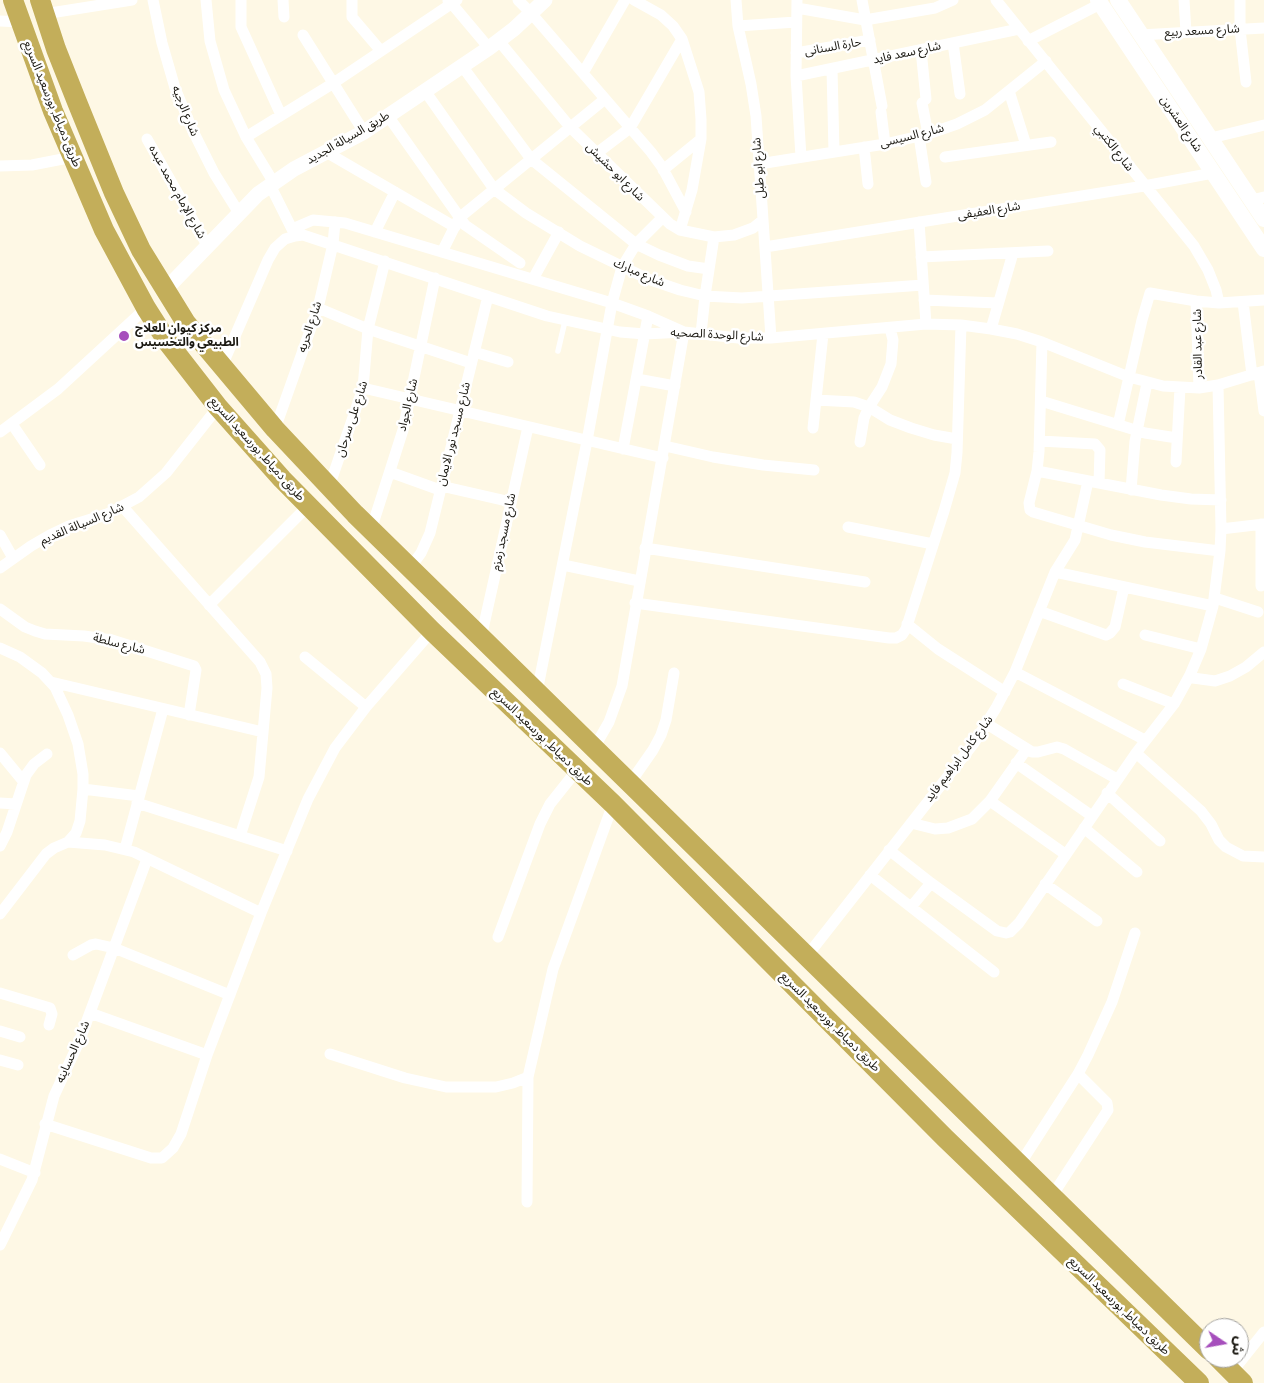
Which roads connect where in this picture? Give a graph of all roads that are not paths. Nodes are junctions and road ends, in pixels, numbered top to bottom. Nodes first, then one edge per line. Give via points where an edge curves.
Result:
1 (13, 0) edge
2 (132, 0) edge
3 (153, 0) edge
4 (206, 0) edge
5 (241, 0) edge
6 (283, 0) edge
7 (352, 0) edge
8 (518, 0) edge
9 (545, 0) edge
10 (625, 0) edge
11 (634, 0) edge
12 (736, 0) edge
13 (862, 0) edge
14 (996, 0) edge
15 (1118, 0) edge
16 (1184, 0) edge
17 (1240, 0) edge
18 (452, 1) edge
19 (945, 2) edge
20 (1099, 2) edge
21 (797, 4) edge
22 (42, 7) edge
23 (531, 13) junction
24 (284, 17) dead end
25 (866, 20) junction
26 (0, 21) edge
27 (21, 22) junction
28 (796, 22) junction
29 (738, 26) junction
30 (1264, 28) edge
31 (1019, 29) junction
32 (1240, 29) junction
33 (1186, 32) junction
34 (303, 35) dead end
35 (1140, 35) junction
36 (682, 39) junction
37 (870, 40) junction
38 (1028, 41) junction
39 (953, 43) junction
40 (494, 44) junction
41 (56, 49) junction
42 (921, 50) junction
43 (381, 51) junction
44 (796, 53) junction
45 (33, 58) junction
46 (873, 60) junction
47 (1046, 62) junction
48 (462, 66) junction
49 (832, 69) junction
50 (583, 73) junction
51 (796, 76) junction
52 (1246, 82) dead end
53 (332, 84) junction
54 (425, 91) junction
55 (1009, 91) junction
56 (960, 94) dead end
57 (1170, 94) junction
58 (605, 99) junction
59 (77, 102) junction
60 (53, 110) junction
61 (281, 115) junction
62 (388, 116) junction
63 (1264, 124) edge
64 (570, 127) junction
65 (630, 128) junction
66 (364, 132) junction
67 (924, 135) junction
68 (246, 137) junction
69 (1211, 138) junction
70 (701, 139) junction
71 (147, 140) dead end
72 (1051, 142) dead end
73 (885, 144) junction
74 (1026, 145) junction
75 (864, 148) junction
76 (326, 152) junction
77 (834, 152) junction
78 (597, 153) junction
79 (73, 157) junction
80 (800, 157) junction
81 (945, 157) dead end
82 (531, 159) junction
83 (759, 164) junction
84 (0, 166) edge
85 (663, 170) junction
86 (1213, 173) junction
87 (926, 182) dead end
88 (272, 184) junction
89 (868, 184) dead end
90 (1144, 186) junction
91 (494, 189) junction
92 (395, 192) junction
93 (1258, 198) edge
94 (686, 212) junction
95 (239, 213) junction
96 (662, 218) junction
97 (1264, 219) edge
98 (763, 220) junction
99 (335, 222) junction
100 (457, 222) junction
101 (919, 222) junction
102 (680, 230) junction
103 (294, 232) junction
104 (376, 232) junction
105 (558, 232) junction
106 (714, 237) junction
107 (333, 244) junction
108 (636, 244) junction
109 (206, 245) junction
110 (765, 247) junction
111 (1264, 249) edge
112 (1048, 251) dead end
113 (442, 252) junction
114 (1013, 253) junction
115 (921, 257) junction
116 (385, 261) junction
117 (520, 263) dead end
118 (622, 267) junction
119 (709, 269) junction
120 (435, 278) junction
121 (533, 279) junction
122 (923, 285) junction
123 (165, 290) junction
124 (488, 296) junction
125 (705, 296) junction
126 (768, 297) junction
127 (924, 300) junction
128 (1264, 300) edge
129 (1196, 301) junction
130 (1242, 302) junction
131 (612, 303) junction
132 (1220, 303) junction
133 (998, 304) junction
134 (146, 308) junction
135 (318, 308) junction
136 (648, 316) junction
137 (566, 321) junction
138 (926, 324) junction
139 (961, 325) junction
140 (890, 328) junction
141 (368, 329) junction
142 (991, 329) junction
143 (606, 330) junction
144 (684, 332) junction
145 (645, 334) junction
146 (702, 334) junction
147 (823, 334) junction
148 (771, 338) junction
149 (1042, 342) junction
150 (420, 347) junction
151 (558, 351) dead end
152 (473, 358) junction
153 (508, 362) dead end
154 (222, 366) junction
155 (1258, 373) edge
156 (1129, 377) junction
157 (637, 379) junction
158 (1147, 383) junction
159 (1218, 385) junction
160 (675, 386) junction
161 (363, 388) junction
162 (1180, 388) junction
163 (1199, 388) junction
164 (409, 399) junction
165 (816, 400) junction
166 (1041, 401) junction
167 (218, 407) junction
168 (869, 407) junction
169 (460, 411) junction
170 (1264, 411) edge
171 (12, 424) junction
172 (1118, 425) junction
173 (528, 427) junction
174 (813, 428) dead end
175 (275, 429) junction
176 (1137, 430) junction
177 (0, 432) edge
178 (1177, 438) junction
179 (957, 439) junction
180 (587, 441) junction
181 (1040, 441) junction
182 (860, 442) dead end
183 (665, 446) junction
184 (624, 449) junction
185 (663, 458) junction
186 (302, 459) junction
187 (1176, 462) dead end
188 (40, 465) dead end
189 (814, 470) dead end
190 (1037, 471) junction
191 (390, 472) junction
192 (282, 479) junction
193 (1093, 482) junction
194 (441, 488) junction
195 (1131, 490) junction
196 (335, 493) junction
197 (1220, 500) junction
198 (511, 502) junction
199 (123, 507) junction
200 (315, 513) junction
201 (1262, 524) edge
202 (1079, 526) junction
203 (848, 527) dead end
204 (1221, 529) junction
205 (371, 530) junction
206 (0, 534) edge
207 (933, 544) junction
208 (645, 548) junction
209 (1220, 551) junction
210 (13, 558) junction
211 (563, 565) junction
212 (0, 568) edge
213 (410, 568) junction
214 (1055, 572) junction
215 (639, 582) junction
216 (865, 582) dead end
217 (1261, 586) dead end
218 (1124, 587) junction
219 (1214, 602) junction
220 (636, 603) junction
221 (209, 605) junction
222 (0, 609) edge
223 (1039, 611) junction
224 (1258, 612) dead end
225 (907, 624) junction
226 (432, 631) junction
227 (1144, 635) dead end
228 (481, 638) junction
229 (0, 648) edge
230 (1201, 649) junction
231 (1264, 652) edge
232 (305, 656) dead end
233 (1014, 672) junction
234 (674, 674) dead end
235 (1190, 675) junction
236 (51, 682) junction
237 (1123, 684) dead end
238 (537, 692) junction
239 (1005, 692) junction
240 (1174, 704) junction
241 (366, 707) junction
242 (163, 708) junction
243 (189, 715) junction
244 (987, 724) junction
245 (263, 732) junction
246 (1145, 740) junction
247 (594, 748) junction
248 (1026, 750) junction
249 (0, 752) edge
250 (1136, 753) junction
251 (47, 754) dead end
252 (1016, 763) junction
253 (577, 770) junction
254 (1117, 780) junction
255 (23, 781) junction
256 (630, 783) junction
257 (83, 789) junction
258 (1107, 794) junction
259 (138, 799) junction
260 (990, 801) junction
261 (0, 803) edge
262 (16, 804) junction
263 (613, 804) junction
264 (1092, 816) junction
265 (911, 823) junction
266 (1084, 828) junction
267 (240, 836) junction
268 (1160, 841) dead end
269 (68, 842) junction
270 (0, 846) edge
271 (124, 849) junction
272 (287, 850) junction
273 (889, 850) junction
274 (1066, 854) junction
275 (1264, 857) edge
276 (147, 859) junction
277 (1137, 872) dead end
278 (870, 875) junction
279 (931, 883) junction
280 (1045, 884) junction
281 (911, 907) junction
282 (261, 913) junction
283 (0, 914) edge
284 (1097, 920) dead end
285 (1135, 933) dead end
286 (498, 937) dead end
287 (114, 948) junction
288 (74, 955) dead end
289 (807, 956) junction
290 (994, 972) dead end
291 (0, 993) edge
292 (230, 995) junction
293 (90, 1013) junction
294 (49, 1025) dead end
295 (0, 1031) edge
296 (20, 1037) dead end
297 (330, 1054) dead end
298 (206, 1055) junction
299 (0, 1060) edge
300 (18, 1066) dead end
301 (1078, 1074) junction
302 (528, 1078) junction
303 (45, 1124) junction
304 (0, 1159) edge
305 (1020, 1164) junction
306 (35, 1172) junction
307 (1052, 1196) junction
308 (526, 1202) dead end
309 (2, 1233) edge
310 (0, 1246) edge
311 (1264, 1332) edge
312 (1199, 1340) edge
313 (1231, 1371) edge
314 (1199, 1383) edge

1 - 27 highway, طريق دمياط, بورسعيد السريع
2 - 22 street
3 - 95 street, شارع الرجيه via 175,88 214,173
4 - 68 street via 210,41 224,90
5 - 61 street via 241,27
6 - 24 street
7 - 43 street via 352,17
8 - 23 street
9 - 23 street, طريق السيالة الجديد
10 - 50 street
11 - 36 street via 661,16
12 - 29 street, شارع ابو طبل
13 - 25 street
14 - 31 street, شارع الكتبي
15 - 35 main road, شارع العشرين
16 - 33 street
17 - 32 street
18 - 40 street, شارع ابو حشيش
18 - 43 street
19 - 25 street
20 - 38 street
20 - 57 main road, شارع العشرين
21 - 25 street
21 - 28 street
22 - 41 highway, طريق دمياط, بورسعيد السريع
23 - 40 street, طريق السيالة الجديد
23 - 50 street
25 - 37 street
26 - 27 street
27 - 45 highway, طريق دمياط, بورسعيد السريع
28 - 29 street
28 - 44 street
29 - 83 street, شارع ابو طبل via 756,116
30 - 32 street, شارع مسعد ربيع
31 - 38 street, شارع الكتبي
31 - 39 street, شارع سعد فايد
32 - 33 street, شارع مسعد ربيع
32 - 52 street
33 - 35 street, شارع مسعد ربيع
34 - 53 street
35 - 57 main road, شارع العشرين
36 - 65 street
36 - 70 street via 699,92
37 - 44 street, حارة السنانى
37 - 46 street
38 - 47 street, شارع الكتبي
39 - 42 street, شارع سعد فايد
39 - 56 street
40 - 48 street, طريق السيالة الجديد
40 - 64 street, شارع ابو حشيش
41 - 45 highway
41 - 59 highway, طريق دمياط, بورسعيد السريع
42 - 46 street, شارع سعد فايد
42 - 67 street
43 - 53 street
44 - 51 street
45 - 60 highway, طريق دمياط, بورسعيد السريع
46 - 49 street, شارع سعد فايد
46 - 73 street
47 - 55 street, شارع السيسى
47 - 90 street, شارع الكتبي
48 - 54 street, طريق السيالة الجديد
48 - 82 street
49 - 51 street, شارع سعد فايد
49 - 77 street
50 - 58 street
51 - 80 street
53 - 61 street
53 - 66 street
54 - 62 street, طريق السيالة الجديد
54 - 91 street, شارع مبارك
55 - 67 street, شارع السيسى via 985,110 958,124
55 - 74 street
57 - 69 main road, شارع العشرين
57 - 86 main road, شارع العشرين
58 - 64 street
58 - 65 street
59 - 60 highway
59 - 123 highway, طريق دمياط, بورسعيد السريع via 126,219
60 - 79 highway, طريق دمياط, بورسعيد السريع
61 - 68 street
62 - 66 street, طريق السيالة الجديد
62 - 100 street
63 - 69 street
64 - 78 street, شارع ابو حشيش
64 - 82 street
65 - 78 street
65 - 85 street
66 - 76 street, طريق السيالة الجديد
67 - 73 street, شارع السيسى
67 - 87 street
68 - 88 street
69 - 93 main road, شارع العشرين
70 - 85 street
70 - 94 street
71 - 109 street, شارع الإمام محمد عبده
72 - 74 street
73 - 75 street, شارع السيسى
74 - 81 street
75 - 77 street, شارع السيسى
75 - 89 street
76 - 88 street, طريق السيالة الجديد
76 - 92 street
77 - 80 street, شارع السيسى
78 - 96 street, شارع ابو حشيش
79 - 84 street via 32,165
79 - 134 highway, طريق دمياط, بورسعيد السريع via 104,230
80 - 83 street, شارع السيسى
82 - 91 street
82 - 108 street
83 - 98 street, شارع ابو طبل
85 - 94 street
86 - 90 street, شارع العفيفى
86 - 111 main road, شارع العشرين
88 - 95 street, طريق السيالة الجديد
88 - 103 street
90 - 101 street, شارع العفيفى
90 - 132 street, شارع الكتبي via 1194,246 1208,270
91 - 100 street
91 - 105 street, شارع مبارك
92 - 100 street
92 - 104 street
93 - 97 main road, شارع العشرين
94 - 102 street
95 - 109 street, طريق السيالة الجديد
96 - 102 street, شارع ابو حشيش
96 - 108 street
98 - 106 street, شارع ابو حشيش via 734,236
98 - 110 street, شارع ابو طبل
99 - 103 street via 313,220
99 - 104 street
99 - 107 street, شارع الحريه
100 - 113 street
100 - 117 street
101 - 110 street, شارع العفيفى
101 - 115 street
102 - 106 street, شارع ابو حشيش
103 - 107 street, شارع الوحدة الصحيه
103 - 154 street via 275,248
104 - 113 street
105 - 118 street, شارع مبارك
105 - 121 street
106 - 119 street
107 - 116 street, شارع الوحدة الصحيه
107 - 135 street, شارع الحريه
108 - 118 street
108 - 119 street via 688,266
109 - 123 street, طريق السيالة الجديد
110 - 126 street, شارع ابو طبل
112 - 114 street
113 - 121 street
114 - 115 street
114 - 133 street
115 - 122 street
116 - 120 street, شارع الوحدة الصحيه
116 - 141 street, شارع على سرحان
118 - 125 street, شارع مبارك via 680,290
118 - 131 street
119 - 125 street
120 - 124 street, شارع الوحدة الصحيه
120 - 150 street, شارع الجواد
121 - 131 street
122 - 126 street, شارع مبارك
122 - 127 street
123 - 154 highway, طريق دمياط, بورسعيد السريع via 186,323
124 - 137 street, شارع الوحدة الصحيه
124 - 152 street, شارع مسجد نور الايمان
125 - 126 street, شارع مبارك
125 - 146 street
126 - 148 street, شارع ابو طبل
127 - 133 street
127 - 138 street
128 - 130 street
129 - 132 street
129 - 156 street via 1150,293
129 - 163 street, شارع عبد القادر
130 - 132 street
130 - 155 street
131 - 136 street
131 - 143 street
133 - 142 street
134 - 167 highway, طريق دمياط, بورسعيد السريع via 169,344
134 - 171 street via 58,388
135 - 141 street
135 - 175 street, شارع الحريه
136 - 144 street
136 - 145 street
137 - 143 street, شارع الوحدة الصحيه
137 - 151 lane
138 - 139 street, شارع الوحدة الصحيه
138 - 140 street, شارع الوحدة الصحيه
139 - 142 street, شارع الوحدة الصحيه
139 - 179 street
140 - 147 street, شارع الوحدة الصحيه
140 - 168 street via 893,340 891,364
141 - 150 street
141 - 161 street, شارع على سرحان
142 - 149 street, شارع الوحدة الصحيه
143 - 145 street, شارع الوحدة الصحيه
143 - 180 street
144 - 145 street, شارع الوحدة الصحيه
144 - 146 street, شارع الوحدة الصحيه
144 - 160 street
145 - 157 street
146 - 148 street, شارع الوحدة الصحيه
147 - 148 street, شارع الوحدة الصحيه
147 - 165 street
149 - 156 street, شارع الوحدة الصحيه
149 - 166 street
150 - 152 street
150 - 164 street, شارع الجواد
152 - 153 street
152 - 169 street, شارع مسجد نور الايمان
154 - 175 highway, طريق دمياط, بورسعيد السريع
155 - 159 street, شارع الوحدة الصحيه
155 - 170 street
156 - 158 street, شارع الوحدة الصحيه
156 - 172 street
157 - 160 street
157 - 184 street
158 - 162 street, شارع الوحدة الصحيه
158 - 176 street
159 - 163 street, شارع الوحدة الصحيه
159 - 197 street
160 - 183 street
161 - 164 street
161 - 196 street, شارع على سرحان
162 - 163 street, شارع الوحدة الصحيه
162 - 178 street
164 - 169 street
164 - 191 street, شارع الجواد
165 - 168 street via 854,402
165 - 174 street
166 - 172 street
166 - 181 street
167 - 192 highway, طريق دمياط, بورسعيد السريع
167 - 199 street, شارع السيالة القديم via 166,473 139,498
168 - 179 street via 911,428
168 - 182 street
169 - 173 street
169 - 194 street, شارع مسجد نور الايمان
171 - 177 street
171 - 188 street
172 - 176 street
173 - 180 street
173 - 198 street, شارع مسجد زمزم
175 - 186 highway, طريق دمياط, بورسعيد السريع
176 - 178 street
176 - 195 street
178 - 187 street
179 - 207 street via 955,473
180 - 184 street
180 - 211 street
181 - 190 street
181 - 193 street, شارع كامل ابراهيم فايد via 1095,444 1100,450
183 - 185 street
183 - 189 street via 713,457
184 - 185 street
185 - 208 street
186 - 192 highway
186 - 196 highway, طريق دمياط, بورسعيد السريع
190 - 193 street
190 - 202 street via 1030,510
191 - 194 street
191 - 205 street, شارع الجواد
192 - 200 highway, طريق دمياط, بورسعيد السريع
193 - 195 street
193 - 202 street, شارع كامل ابراهيم فايد
194 - 198 street
194 - 213 street, شارع مسجد نور الايمان via 430,533
195 - 197 street
196 - 200 highway
196 - 205 highway, طريق دمياط, بورسعيد السريع
197 - 204 street
198 - 228 street, شارع مسجد زمزم
199 - 210 street, شارع السيالة القديم via 69,526
199 - 221 street
200 - 221 street
200 - 226 highway, طريق دمياط, بورسعيد السريع
201 - 204 street
201 - 217 street
202 - 209 street via 1145,542
202 - 214 street, شارع كامل ابراهيم فايد via 1072,546
203 - 207 street
204 - 209 street
205 - 213 highway, طريق دمياط, بورسعيد السريع
206 - 210 street
207 - 225 street
208 - 215 street
208 - 216 street
209 - 219 street
210 - 212 street, شارع السيالة القديم
211 - 215 street
211 - 238 street
213 - 228 highway, طريق دمياط, بورسعيد السريع
214 - 218 street
214 - 223 street, شارع كامل ابراهيم فايد
215 - 220 street
218 - 219 street
218 - 223 street via 1115,626 1106,635
219 - 224 street
219 - 230 street
220 - 225 street via 889,638 902,635
220 - 247 street via 622,686 610,722
221 - 245 street via 264,668 267,681
222 - 243 street, شارع سلطة via 25,627 45,634 112,640 194,666
223 - 233 street, شارع كامل ابراهيم فايد
225 - 239 street via 938,649
226 - 241 street
226 - 253 highway, طريق دمياط, بورسعيد السريع
227 - 230 street
228 - 238 highway, طريق دمياط, بورسعيد السريع
229 - 236 street via 20,657
230 - 235 street
231 - 235 street via 1246,667 1215,681
232 - 241 street
233 - 239 street, شارع كامل ابراهيم فايد
233 - 246 street
234 - 256 street via 660,735
235 - 240 street
236 - 242 street
236 - 257 street via 74,729
237 - 240 street
238 - 247 highway, طريق دمياط, بورسعيد السريع
239 - 244 street, شارع كامل ابراهيم فايد
240 - 246 street
241 - 272 street via 321,773
242 - 243 street
242 - 259 street
243 - 245 street
244 - 248 street
244 - 265 street, شارع كامل ابراهيم فايد
245 - 267 street via 259,777
246 - 250 street
247 - 256 highway, طريق دمياط, بورسعيد السريع
248 - 252 street
248 - 254 street via 1064,749
249 - 255 street
250 - 254 street
250 - 275 street via 1201,811 1226,847 1244,856
251 - 255 street via 29,769
252 - 260 street
252 - 264 street
253 - 263 highway, طريق دمياط, بورسعيد السريع
253 - 286 street via 550,804 540,824
254 - 258 street
255 - 262 street
256 - 289 highway, طريق دمياط, بورسعيد السريع
257 - 259 street
257 - 269 street via 78,828
258 - 264 street
258 - 268 street
259 - 267 street
259 - 271 street
260 - 265 street via 972,819 948,828 935,829
260 - 274 street
261 - 262 street
262 - 270 street
263 - 302 street via 553,969
263 - 314 highway, طريق دمياط, بورسعيد السريع via 945,1138
264 - 266 street
265 - 273 street, شارع كامل ابراهيم فايد
266 - 274 street
266 - 277 street
267 - 272 street
269 - 271 street
269 - 283 street via 46,854
271 - 276 street
272 - 282 street
273 - 278 street, شارع كامل ابراهيم فايد
273 - 279 street
274 - 280 street
276 - 282 street
276 - 287 street, شارع الحساينه
278 - 281 street
278 - 289 street, شارع كامل ابراهيم فايد
279 - 280 street via 997,931 1006,933 1016,927
279 - 281 street
280 - 284 street
281 - 290 street
282 - 292 street
285 - 301 street via 1112,1002
287 - 288 street via 96,944
287 - 292 street
287 - 293 street, شارع الحساينه
289 - 305 highway, طريق دمياط, بورسعيد السريع
291 - 294 street via 50,1008
292 - 298 street
293 - 298 street
293 - 303 street, شارع الحساينه via 59,1082
295 - 296 street
297 - 302 street via 405,1078 446,1087 496,1086
298 - 303 street via 182,1134 162,1158 140,1156
299 - 300 street
301 - 305 street
301 - 307 street via 1108,1103 1108,1110
302 - 308 street
303 - 306 street, شارع الحساينه
304 - 306 street
305 - 307 highway, طريق دمياط, بورسعيد السريع
306 - 309 street, شارع الحساينه
307 - 312 highway, طريق دمياط, بورسعيد السريع
309 - 310 street, شارع الحساينه
311 - 313 street

